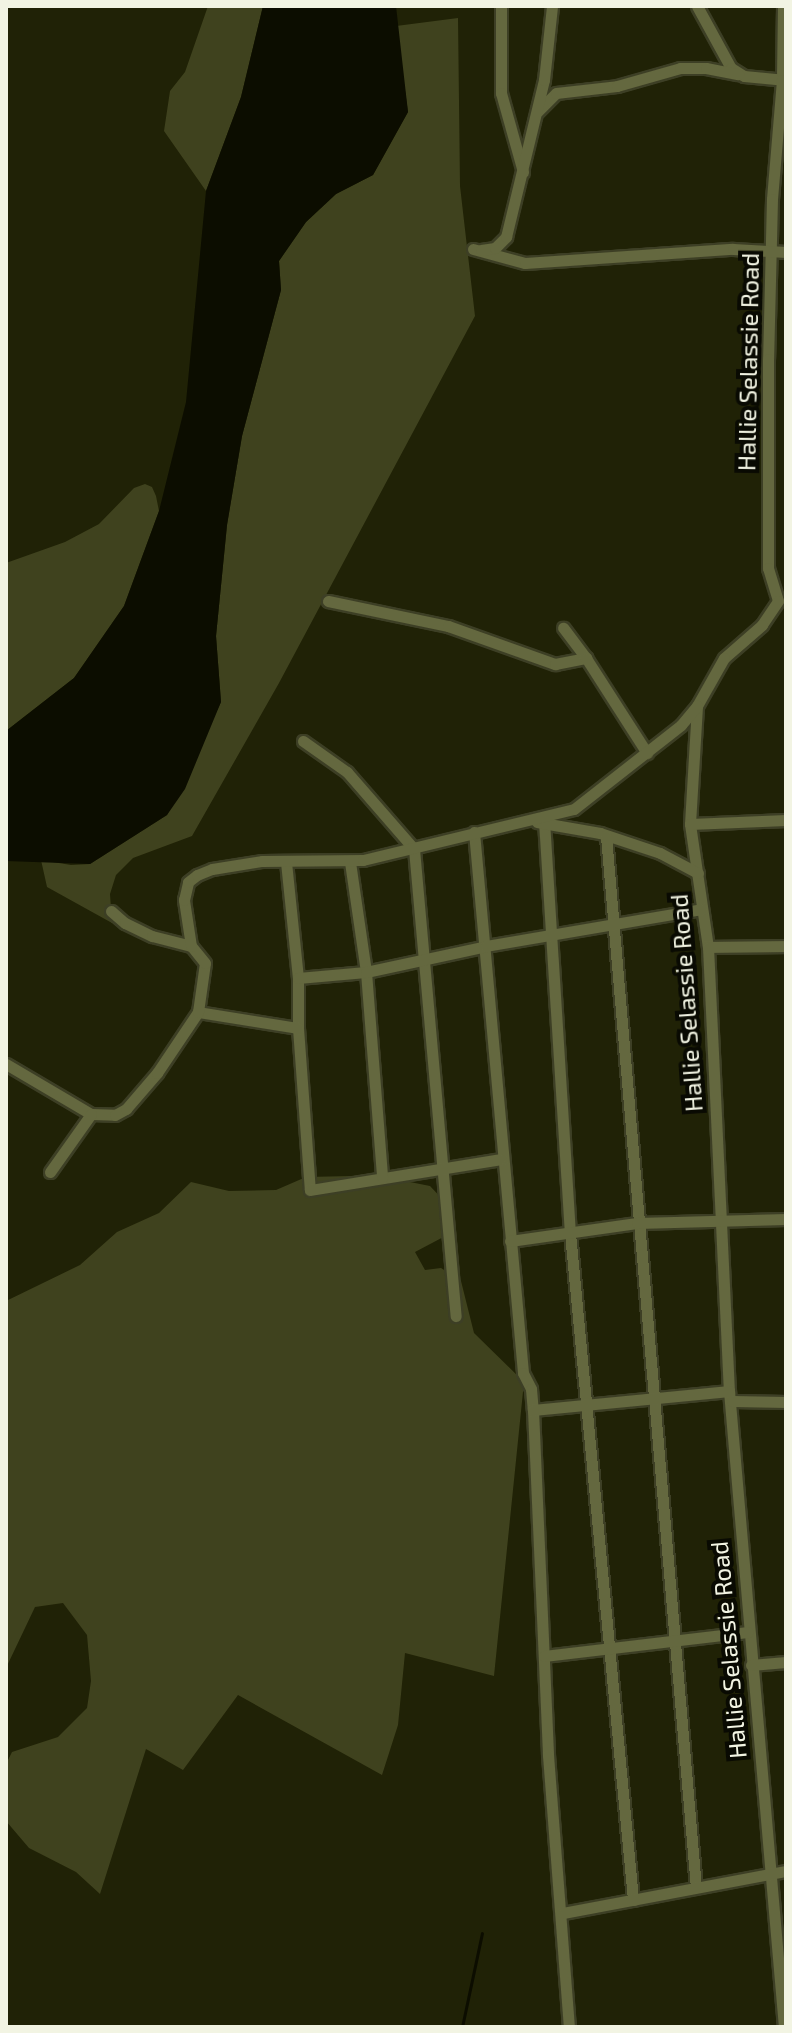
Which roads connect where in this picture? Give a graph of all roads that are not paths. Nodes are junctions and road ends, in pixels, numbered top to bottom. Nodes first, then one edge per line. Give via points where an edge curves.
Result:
1 (501, 6) edge
2 (552, 6) edge
3 (697, 6) edge
4 (783, 6) edge
5 (738, 74) junction
6 (784, 80) edge
7 (536, 113) junction
8 (523, 172) junction
9 (770, 252) junction
10 (786, 252) edge
11 (328, 601) dead end
12 (782, 601) edge
13 (563, 628) dead end
14 (586, 658) junction
15 (697, 706) junction
16 (303, 741) dead end
17 (647, 753) junction
18 (786, 820) edge
19 (544, 821) junction
20 (505, 824) junction
21 (690, 824) junction
22 (474, 832) junction
23 (606, 836) junction
24 (414, 849) junction
25 (286, 862) junction
26 (350, 862) junction
27 (698, 873) junction
28 (702, 909) junction
29 (111, 911) dead end
30 (613, 925) junction
31 (549, 935) junction
32 (191, 946) junction
33 (486, 946) junction
34 (786, 946) edge
35 (708, 947) junction
36 (424, 962) junction
37 (366, 972) junction
38 (298, 978) junction
39 (198, 1012) junction
40 (298, 1028) junction
41 (6, 1064) edge
42 (91, 1114) junction
43 (501, 1159) junction
44 (443, 1167) junction
45 (50, 1172) dead end
46 (382, 1177) junction
47 (786, 1219) edge
48 (722, 1221) junction
49 (637, 1223) junction
50 (570, 1233) junction
51 (510, 1241) junction
52 (456, 1316) dead end
53 (651, 1396) junction
54 (730, 1396) junction
55 (786, 1402) edge
56 (586, 1403) junction
57 (533, 1410) junction
58 (748, 1632) junction
59 (673, 1641) junction
60 (608, 1648) junction
61 (544, 1656) junction
62 (786, 1662) edge
63 (751, 1665) junction
64 (786, 1871) edge
65 (770, 1872) junction
66 (696, 1887) junction
67 (633, 1900) junction
68 (563, 1913) junction
69 (569, 2027) edge
70 (784, 2027) edge

1 - 8 street via 503,110
2 - 7 street
3 - 5 street via 724,59
4 - 6 street, Hallie Selassie Road
5 - 6 street
5 - 7 street via 680,68 608,88 556,93
6 - 9 street, Hallie Selassie Road
7 - 8 street
8 - 9 street via 502,244 473,249 525,263 733,249
9 - 10 street
9 - 12 street, Hallie Selassie Road via 768,568
11 - 14 street via 448,626 555,664
12 - 15 street, Hallie Selassie Road via 724,658
13 - 14 street
14 - 17 street
15 - 17 street
15 - 21 street, Hallie Selassie Road
16 - 24 street via 347,772
17 - 20 street via 574,809
18 - 21 street
19 - 20 street
19 - 23 street
19 - 31 street
20 - 22 street
21 - 27 street, Hallie Selassie Road
22 - 24 street
22 - 33 street
23 - 27 street via 660,853
23 - 30 street
24 - 26 street
24 - 36 street
25 - 26 street
25 - 32 street via 212,869 188,882 184,900
25 - 38 street
26 - 37 street
27 - 28 street, Hallie Selassie Road
28 - 30 street
28 - 35 street, Hallie Selassie Road
29 - 32 street via 152,936
30 - 31 street
30 - 49 street
31 - 33 street
31 - 50 street
32 - 39 street via 205,963
33 - 36 street
33 - 43 street
34 - 35 street
35 - 48 street, Hallie Selassie Road
36 - 37 street
36 - 44 street
37 - 38 street
37 - 46 street
38 - 40 street
39 - 40 street
39 - 42 street via 126,1109 115,1115
40 - 46 street via 310,1190
41 - 42 street
42 - 45 street
43 - 44 street
43 - 51 street
44 - 46 street
44 - 52 street
47 - 48 street
48 - 49 street
48 - 54 street, Hallie Selassie Road
49 - 50 street
49 - 53 street
50 - 51 street
50 - 56 street
51 - 57 street via 523,1373
53 - 54 street
53 - 56 street
53 - 59 street
54 - 55 street
54 - 58 street, Hallie Selassie Road
56 - 57 street
56 - 60 street
57 - 61 street
58 - 59 street
58 - 63 street, Hallie Selassie Road
59 - 60 street
59 - 66 street
60 - 61 street
60 - 67 street
61 - 68 street via 555,1860
62 - 63 street
63 - 65 street, Hallie Selassie Road
64 - 65 street
65 - 66 street
65 - 70 street, Hallie Selassie Road
66 - 67 street
67 - 68 street
68 - 69 street

